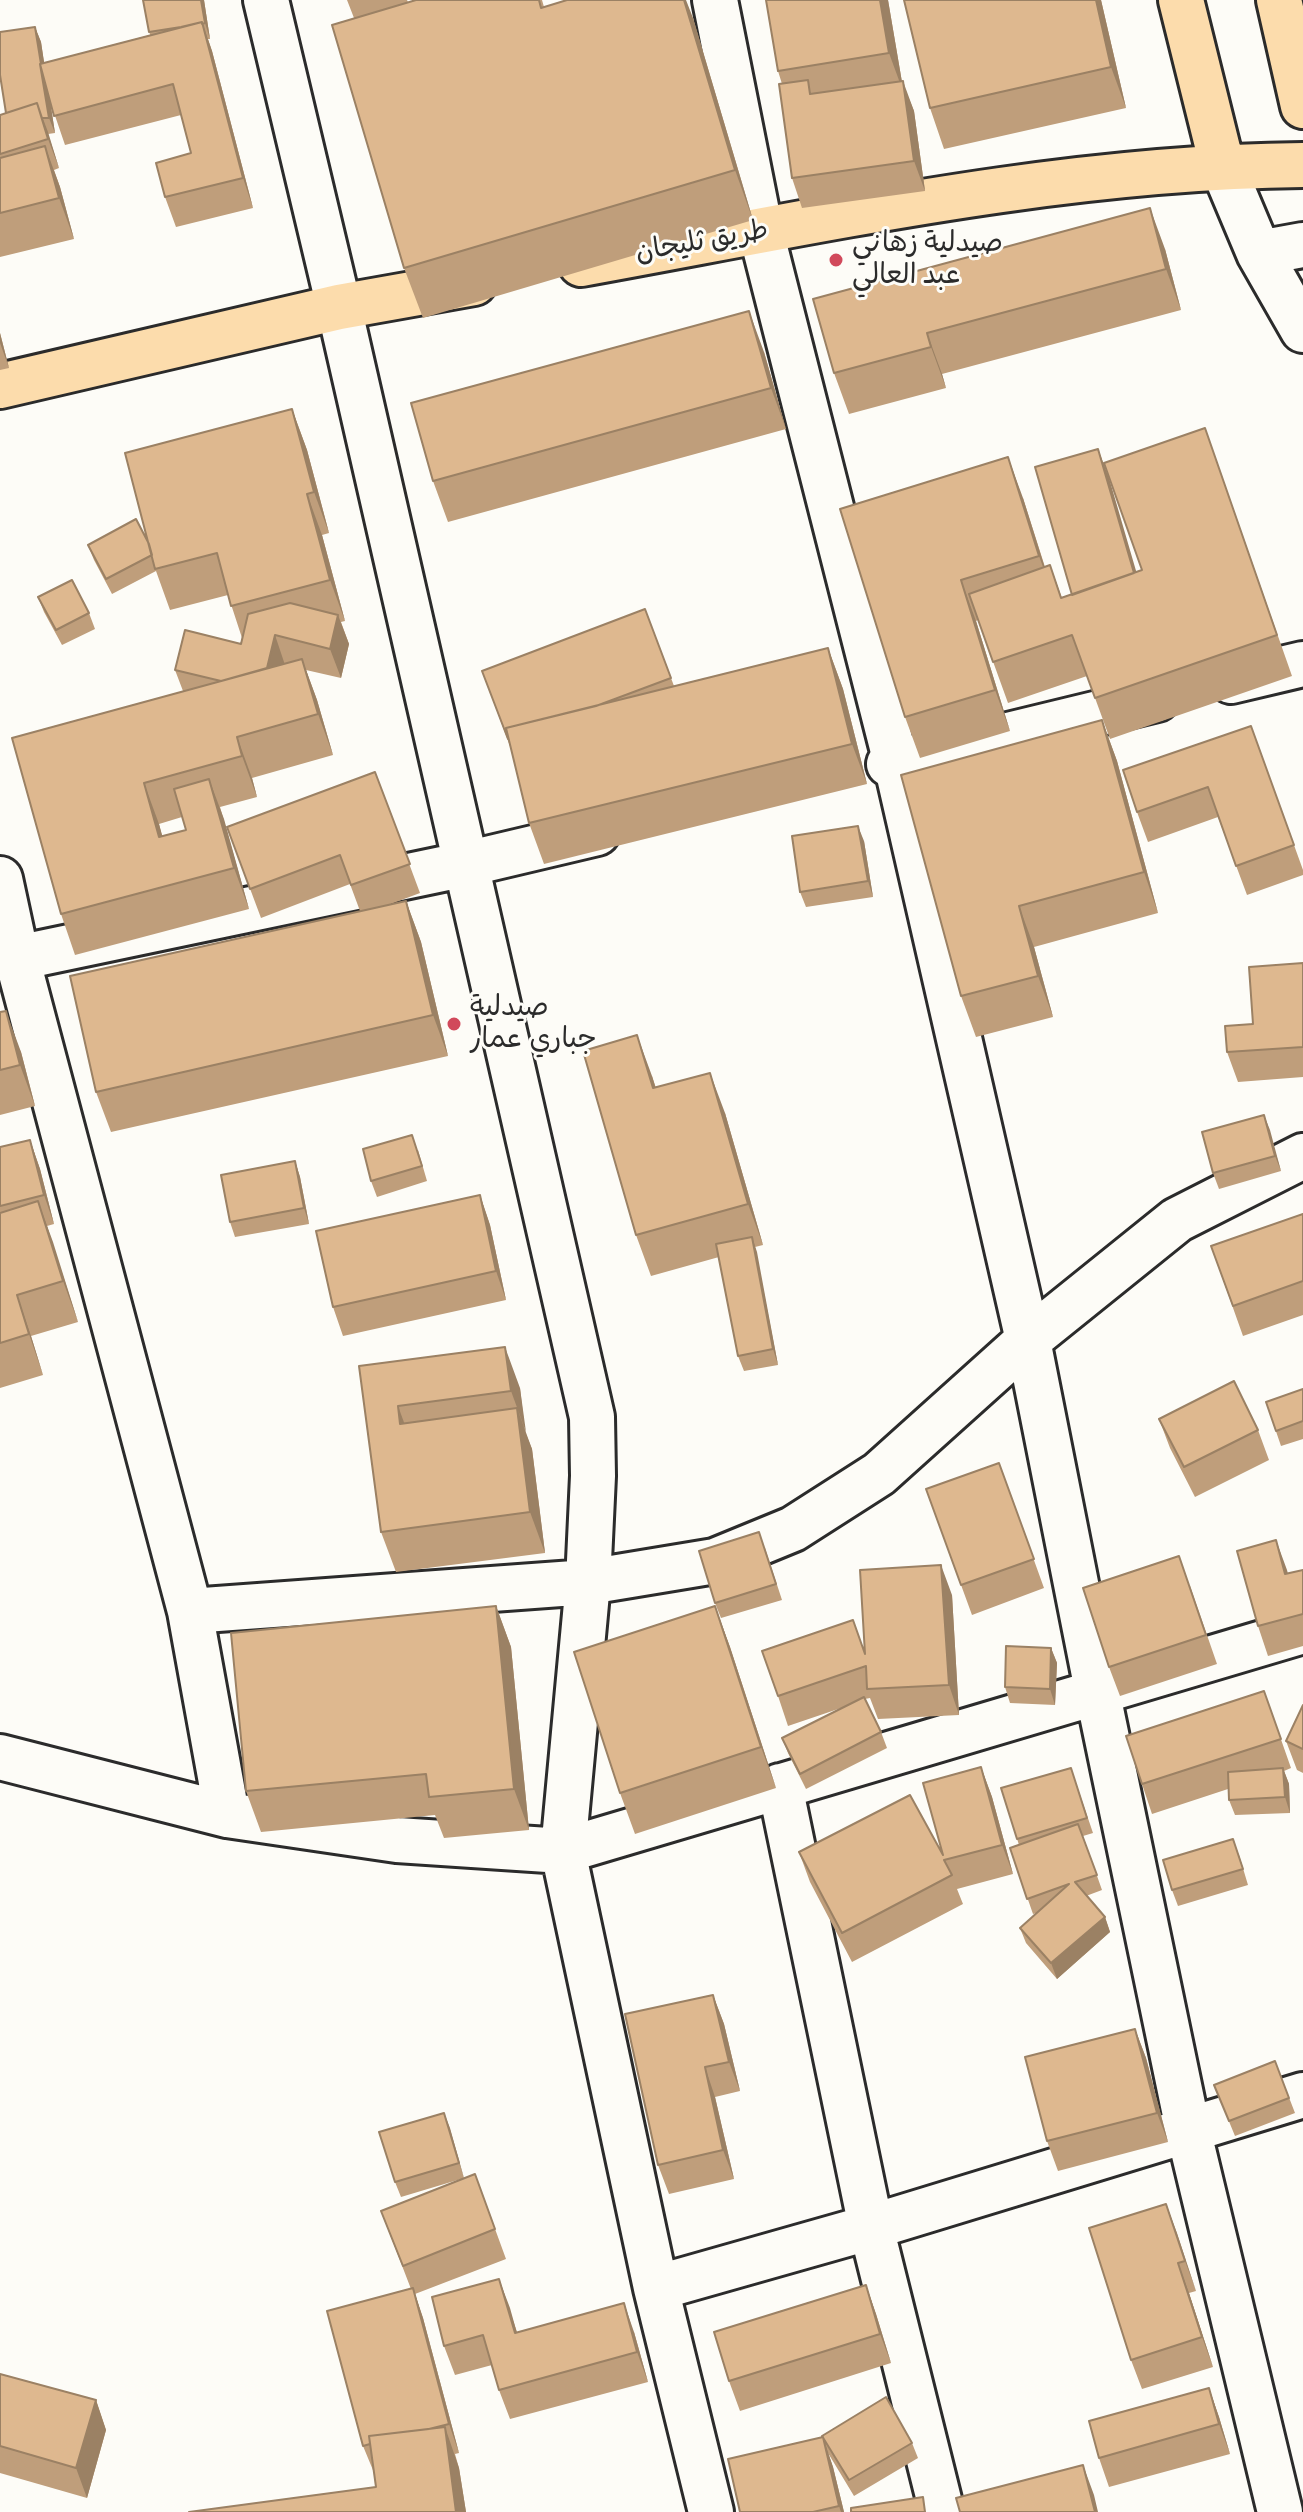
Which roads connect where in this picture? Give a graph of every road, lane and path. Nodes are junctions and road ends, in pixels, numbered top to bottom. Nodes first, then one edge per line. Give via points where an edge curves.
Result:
1 (266, 0) edge
2 (715, 0) edge
3 (1181, 0) edge
4 (1279, 0) edge
5 (1303, 106) edge
6 (1222, 165) junction
7 (1303, 165) edge
8 (761, 232) junction
9 (1303, 245) edge
10 (1259, 253) junction
11 (339, 307) junction
12 (1303, 330) edge
13 (0, 386) edge
14 (1303, 664) edge
15 (896, 763) junction
16 (850, 773) edge
17 (635, 824) edge
18 (466, 864) junction
19 (0, 879) edge
20 (17, 958) junction
21 (1303, 1156) edge
22 (1028, 1340) junction
23 (588, 1582) junction
24 (190, 1611) junction
25 (1303, 1631) edge
26 (1097, 1690) junction
27 (0, 1757) edge
28 (780, 1786) junction
29 (227, 1815) junction
30 (563, 1851) junction
31 (1303, 2095) edge
32 (1188, 2129) junction
33 (871, 2227) junction
34 (656, 2288) junction
35 (711, 2512) edge
36 (942, 2512) edge
37 (1280, 2512) edge

1 - 11 street
2 - 8 street
3 - 6 main road
4 - 5 main road
6 - 7 main road, طريق ثليجان
6 - 8 main road, طريق ثليجان via 1022,187
6 - 10 street
8 - 11 main road, طريق ثليجان
8 - 15 street
9 - 10 street
10 - 12 street
11 - 13 main road, طريق ثليجان
11 - 18 street
14 - 15 street
15 - 16 street
15 - 22 street
17 - 18 street
18 - 20 street
18 - 23 street via 592,1417
19 - 20 street
20 - 24 street
21 - 22 street via 1177,1220
22 - 23 street via 879,1474 793,1529 715,1561
22 - 26 street
23 - 24 street
23 - 30 street
24 - 29 street
25 - 26 street
26 - 28 street
26 - 32 street
27 - 29 street
28 - 30 street
28 - 33 street
29 - 30 street via 397,1840
30 - 34 street
31 - 32 street
32 - 33 street
32 - 37 street
33 - 34 street
33 - 36 street
34 - 35 street

